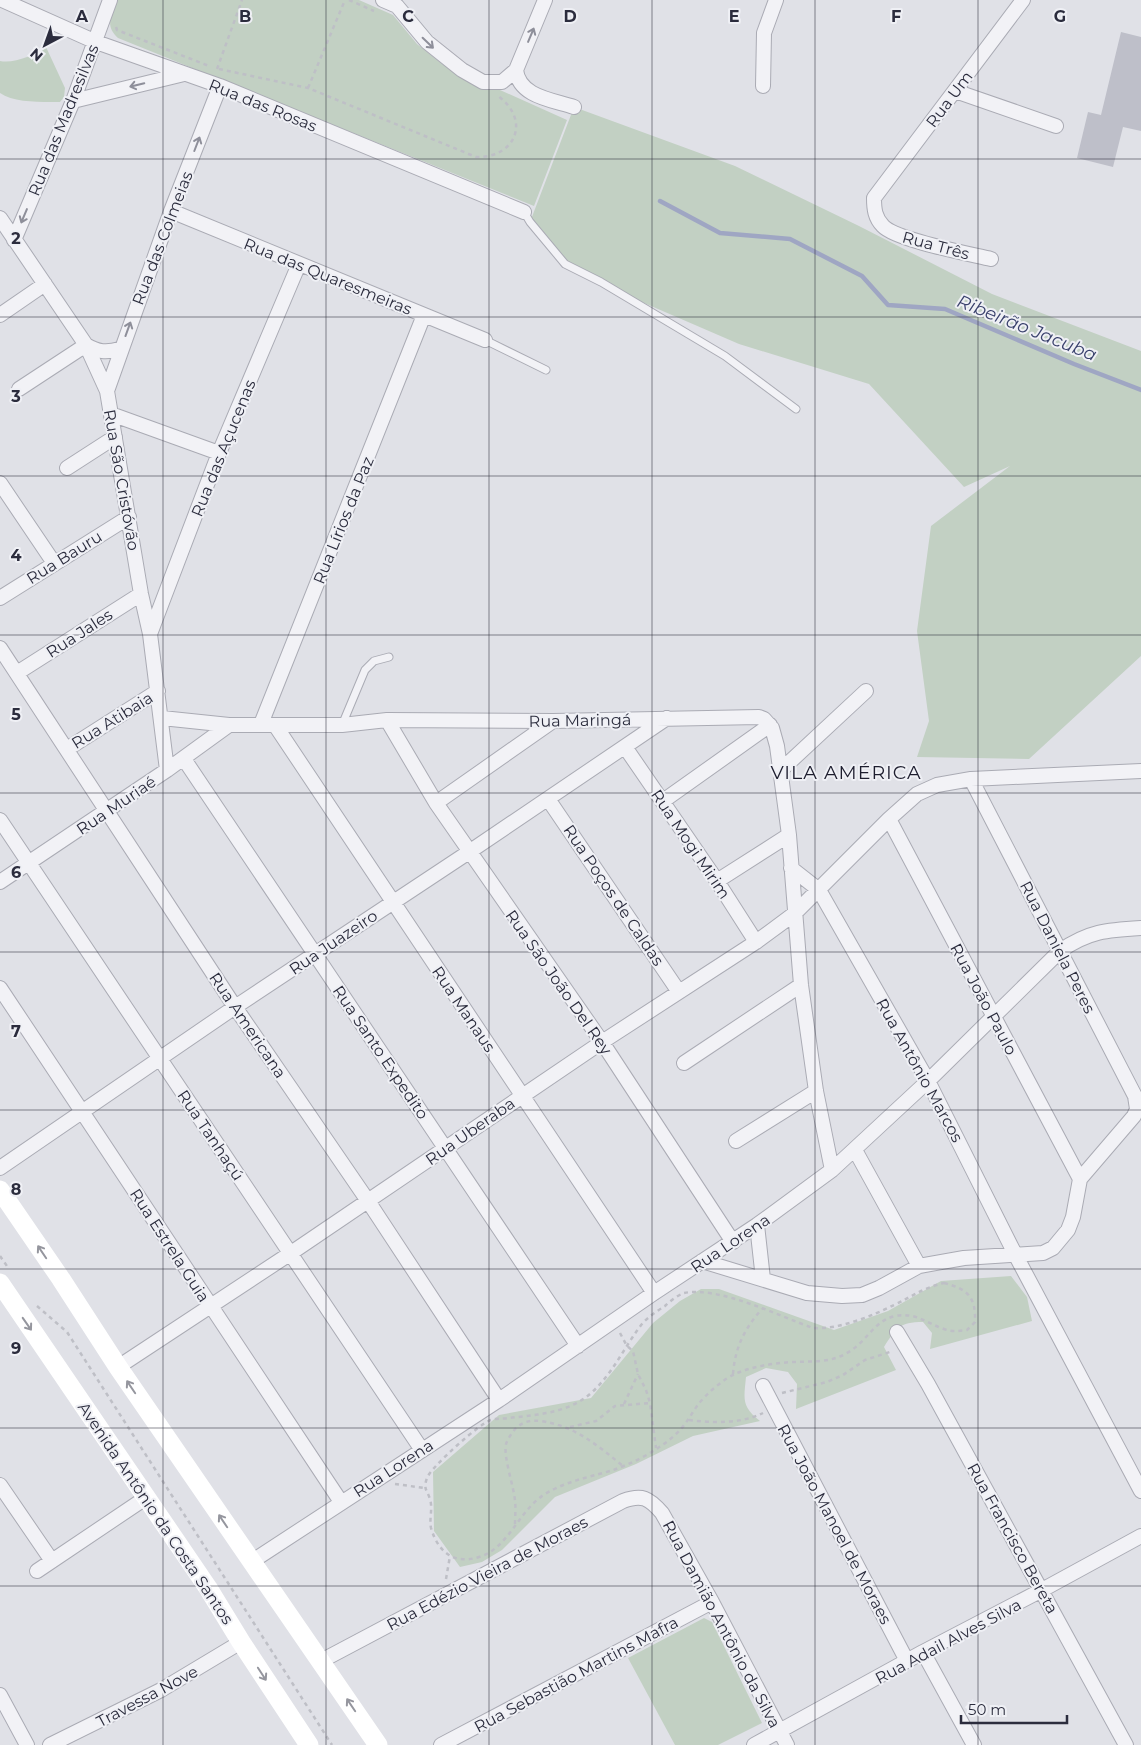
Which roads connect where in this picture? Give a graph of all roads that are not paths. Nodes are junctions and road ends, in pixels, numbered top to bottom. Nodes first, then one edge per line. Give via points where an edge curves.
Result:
1 (2, 0) edge
2 (110, 0) edge
3 (383, 0) edge
4 (545, 0) edge
5 (776, 0) edge
6 (1024, 0) edge
7 (398, 3) edge
8 (96, 42) junction
9 (516, 70) junction
10 (184, 74) junction
11 (220, 86) junction
12 (763, 86) dead end
13 (955, 92) junction
14 (73, 101) junction
15 (574, 107) dead end
16 (1056, 126) dead end
17 (874, 198) joint
18 (171, 211) junction
19 (524, 212) joint
20 (2, 226) edge
21 (14, 240) junction
22 (991, 259) dead end
23 (299, 264) junction
24 (45, 284) junction
25 (0, 315) edge
26 (424, 315) junction
27 (485, 340) joint
28 (86, 345) junction
29 (120, 349) junction
30 (546, 370) dead end
31 (19, 389) dead end
32 (106, 392) junction
33 (796, 409) dead end
34 (111, 414) junction
35 (114, 437) junction
36 (219, 453) junction
37 (67, 468) dead end
38 (0, 483) edge
39 (129, 517) junction
40 (54, 563) junction
41 (141, 594) junction
42 (0, 598) edge
43 (150, 634) junction
44 (0, 648) edge
45 (389, 657) dead end
46 (17, 673) junction
47 (158, 691) junction
48 (866, 691) dead end
49 (162, 718) junction
50 (667, 718) junction
51 (387, 720) junction
52 (553, 721) junction
53 (229, 725) junction
54 (268, 725) junction
55 (342, 725) junction
56 (770, 726) junction
57 (625, 746) junction
58 (67, 749) junction
59 (184, 759) junction
60 (167, 770) junction
61 (1141, 770) edge
62 (780, 771) junction
63 (971, 779) junction
64 (548, 799) junction
65 (663, 801) junction
66 (436, 803) junction
67 (108, 811) junction
68 (888, 819) junction
69 (0, 820) edge
70 (789, 835) junction
71 (469, 852) junction
72 (29, 862) junction
73 (791, 868) junction
74 (716, 881) junction
75 (0, 882) edge
76 (819, 890) junction
77 (392, 902) junction
78 (794, 914) junction
79 (1141, 928) edge
80 (756, 942) junction
81 (1060, 950) junction
82 (315, 954) junction
83 (801, 985) junction
84 (0, 988) edge
85 (679, 992) junction
86 (235, 1007) junction
87 (993, 1018) junction
88 (602, 1042) junction
89 (159, 1059) junction
90 (684, 1063) dead end
91 (928, 1081) junction
92 (816, 1091) junction
93 (522, 1096) junction
94 (83, 1112) junction
95 (736, 1141) dead end
96 (446, 1148) junction
97 (855, 1150) junction
98 (0, 1168) edge
99 (832, 1170) junction
100 (1080, 1179) junction
101 (0, 1190) edge
102 (368, 1202) junction
103 (758, 1225) junction
104 (733, 1242) junction
105 (291, 1253) junction
106 (1015, 1254) junction
107 (702, 1261) junction
108 (919, 1266) junction
109 (763, 1279) junction
110 (4, 1287) edge
111 (654, 1293) junction
112 (210, 1306) junction
113 (897, 1332) dead end
114 (578, 1346) junction
115 (118, 1367) junction
116 (768, 1397) road end
117 (498, 1400) junction
118 (422, 1450) junction
119 (0, 1485) edge
120 (1141, 1490) edge
121 (147, 1498) junction
122 (340, 1502) junction
123 (655, 1504) joint
124 (1141, 1536) edge
125 (52, 1561) junction
126 (251, 1562) junction
127 (37, 1571) dead end
128 (1042, 1590) junction
129 (712, 1602) junction
130 (241, 1642) junction
131 (924, 1652) junction
132 (321, 1661) junction
133 (907, 1661) junction
134 (0, 1695) edge
135 (780, 1731) junction
136 (27, 1745) edge
137 (50, 1745) edge
138 (309, 1745) edge
139 (378, 1745) edge
140 (441, 1745) edge
141 (754, 1745) edge
142 (787, 1745) edge
143 (974, 1745) edge
144 (1126, 1745) edge

1 - 8 street, Rua das Rosas
2 - 8 street, Rua das Madresilvas
3 - 7 street
9 -> 4 street
5 - 12 street via 764,33
6 - 13 street, Rua Um
7 -> 9 street via 427,42 483,82 502,82
8 - 10 street, Rua das Rosas
8 - 14 street, Rua das Madresilvas
9 - 15 street via 520,85 535,95
10 - 11 street, Rua das Rosas
10 -> 14 street
18 -> 11 street, Rua das Colmeias
11 - 19 street, Rua das Rosas
13 - 16 street
13 - 17 street, Rua Um
14 -> 21 street, Rua das Madresilvas
17 - 22 street, Rua Três via 874,212 884,227 900,236
18 - 23 street, Rua das Quaresmeiras
29 -> 18 street, Rua das Colmeias
19 - 33 lane via 565,264 725,356
20 - 21 street, Rua São Cristóvão
21 - 24 street, Rua São Cristóvão
23 - 26 street, Rua das Quaresmeiras
23 - 36 street, Rua das Açucenas
24 - 25 street
24 - 28 street, Rua São Cristóvão
26 - 27 street, Rua das Quaresmeiras
26 - 54 street, Rua Lírios da Paz
27 - 30 lane
28 - 29 street via 104,352
28 - 31 street
28 - 32 street, Rua São Cristóvão
29 - 32 street, Rua das Colmeias
32 - 34 street, Rua São Cristóvão
34 - 35 street, Rua São Cristóvão
34 - 36 street
35 - 37 street
35 - 39 street, Rua São Cristóvão
36 - 43 street, Rua das Açucenas
38 - 40 street
39 - 40 street, Rua Bauru
39 - 41 street, Rua São Cristóvão
40 - 42 street, Rua Bauru
41 - 43 street, Rua São Cristóvão
41 - 46 street, Rua Jales
43 - 47 street, Rua São Cristóvão
44 - 46 street, Rua Americana
45 - 55 lane via 374,661 365,670
46 - 58 street, Rua Americana
47 - 49 street, Rua São Cristóvão
47 - 58 street, Rua Atibaia
48 - 62 street
49 - 53 street
49 - 60 street, Rua São Cristóvão
50 - 52 street, Rua Maringá
50 - 56 street, Rua Maringá via 759,717
50 - 57 street, Rua Juazeiro
51 - 52 street, Rua Maringá
51 - 55 street
51 - 66 street, Rua São João Del Rey
52 - 66 street
53 - 54 street
53 - 59 street, Rua Muriaé
54 - 55 street
54 - 77 street, Rua Manaus
56 - 62 street via 775,734
56 - 65 street
57 - 64 street, Rua Juazeiro
57 - 65 street, Rua Mogi Mirim
58 - 67 street, Rua Americana
59 - 60 street, Rua Muriaé
59 - 82 street, Rua Santo Expedito
60 - 67 street, Rua Muriaé
61 - 63 street, Rua Uberaba
62 - 70 street
63 - 68 street, Rua Uberaba via 926,790
63 - 81 street, Rua Daniela Peres
64 - 71 street, Rua Juazeiro
64 - 85 street, Rua Poços de Caldas
65 - 74 street, Rua Mogi Mirim
66 - 71 street, Rua São João Del Rey
67 - 72 street, Rua Muriaé
67 - 86 street, Rua Americana
68 - 76 street, Rua Uberaba
68 - 87 street, Rua João Paulo
69 - 72 street, Rua Tanhaçú
70 - 73 street
70 - 74 street
71 - 77 street, Rua Juazeiro
71 - 88 street, Rua São João Del Rey
72 - 75 street, Rua Muriaé
72 - 89 street, Rua Tanhaçú
73 - 76 street
73 - 78 street
74 - 80 street, Rua Mogi Mirim
76 - 78 street, Rua Uberaba
76 - 91 street, Rua Antônio Marcos
77 - 82 street, Rua Juazeiro
77 - 93 street, Rua Manaus
78 - 80 street, Rua Uberaba
78 - 83 street
79 - 81 street, Rua Lorena via 1101,930
80 - 85 street, Rua Uberaba
81 - 87 street, Rua Lorena
81 - 100 street, Rua Daniela Peres via 1135,1096 1137,1109
82 - 86 street, Rua Juazeiro
82 - 96 street, Rua Santo Expedito
83 - 90 street
83 - 92 street
84 - 94 street, Rua Estrela Guia
85 - 88 street, Rua Uberaba
86 - 89 street, Rua Juazeiro
86 - 102 street, Rua Americana
87 - 91 street, Rua Lorena
87 - 100 street, Rua João Paulo
88 - 93 street, Rua Uberaba
88 - 104 street, Rua São João Del Rey
89 - 94 street, Rua Juazeiro
89 - 105 street, Rua Tanhaçú
91 - 97 street, Rua Lorena
91 - 106 street, Rua Antônio Marcos
92 - 95 street
92 - 99 street
93 - 96 street, Rua Uberaba
93 - 111 street, Rua Manaus
94 - 98 street, Rua Juazeiro
94 - 112 street, Rua Estrela Guia
96 - 102 street, Rua Uberaba
96 - 114 street, Rua Santo Expedito
97 - 99 street, Rua Lorena
97 - 108 street
99 - 103 street, Rua Lorena
100 - 106 street via 1073,1217 1061,1240 1044,1253
115 -> 101 street
102 - 105 street, Rua Uberaba
102 - 117 street, Rua Americana
103 - 104 street, Rua Lorena
103 - 109 street
104 - 107 street, Rua Lorena
105 - 112 street, Rua Uberaba
105 - 118 street, Rua Tanhaçú
106 - 108 street
106 - 120 street, Rua Antônio Marcos
107 - 109 street
107 - 111 street, Rua Lorena
108 - 109 street via 862,1295 824,1296
110 -> 121 street, Avenida Antônio da Costa Santos
111 - 114 street, Rua Lorena
112 - 115 street, Rua Uberaba
112 - 122 street, Rua Estrela Guia
113 - 128 street, Rua Francisco Bereta
114 - 117 street, Rua Lorena
126 -> 115 street
116 - 133 street, Rua João Manoel de Moraes
117 - 118 street, Rua Lorena
118 - 122 street, Rua Lorena
119 - 125 street
121 - 125 street
121 - 130 street, Avenida Antônio da Costa Santos
122 - 126 street, Rua Lorena
123 - 129 street, Rua Damião Antônio da Silva
123 - 132 street, Rua Edézio Vieira de Moraes via 644,1497 623,1501
124 - 128 street, Rua Adail Alves Silva
125 - 127 street
126 - 132 street
128 - 131 street, Rua Adail Alves Silva
128 - 144 street, Rua Francisco Bereta
129 - 135 street, Rua Damião Antônio da Silva
129 - 140 street, Rua Sebastião Martins Mafra
130 - 137 street, Travessa Nove via 161,1690
130 -> 138 street, Avenida Antônio da Costa Santos
131 - 133 street, Rua Adail Alves Silva
131 - 143 street
139 -> 132 street
133 - 135 street, Rua Adail Alves Silva
134 - 136 street
135 - 141 street, Rua Adail Alves Silva
135 - 142 street, Rua Damião Antônio da Silva

